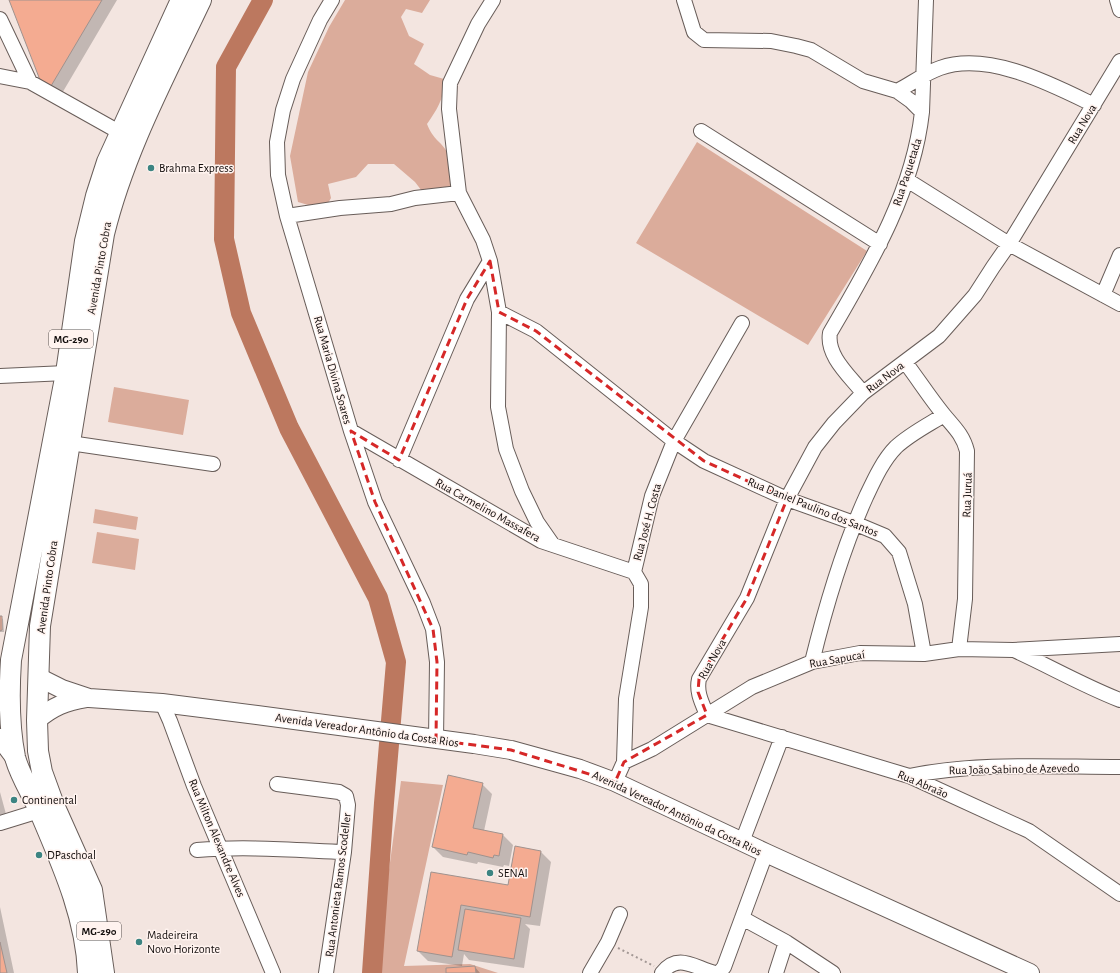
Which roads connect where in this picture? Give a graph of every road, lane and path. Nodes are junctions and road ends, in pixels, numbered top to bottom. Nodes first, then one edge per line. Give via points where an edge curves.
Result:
1 (181, 0) edge
2 (201, 0) edge
3 (332, 0) edge
4 (493, 0) edge
5 (684, 0) edge
6 (926, 0) edge
7 (1118, 0) edge
8 (1120, 10) edge
9 (0, 19) edge
10 (1120, 61) edge
11 (22, 62) junction
12 (0, 76) edge
13 (925, 76) junction
14 (30, 82) junction
15 (897, 91) junction
16 (1094, 105) junction
17 (922, 112) junction
18 (701, 132) dead end
19 (121, 133) junction
20 (907, 180) junction
21 (459, 193) junction
22 (287, 216) junction
23 (880, 244) junction
24 (1009, 244) junction
25 (1120, 255) edge
26 (490, 261) junction
27 (1103, 295) junction
28 (1120, 304) edge
29 (499, 312) junction
30 (742, 323) dead end
31 (905, 362) junction
32 (66, 373) junction
33 (0, 376) edge
34 (863, 393) junction
35 (944, 415) junction
36 (351, 431) junction
37 (674, 441) junction
38 (70, 443) junction
39 (399, 460) junction
40 (213, 464) dead end
41 (46, 476) junction
42 (62, 490) junction
43 (787, 499) junction
44 (854, 523) junction
45 (553, 545) junction
46 (634, 572) junction
47 (1120, 644) edge
48 (959, 648) junction
49 (1013, 650) junction
50 (924, 654) junction
51 (812, 662) junction
52 (6, 683) edge
53 (38, 686) junction
54 (89, 698) junction
55 (1120, 700) edge
56 (162, 703) junction
57 (707, 715) junction
58 (36, 720) junction
59 (782, 737) junction
60 (0, 738) edge
61 (428, 739) junction
62 (16, 758) junction
63 (624, 762) junction
64 (1120, 767) edge
65 (909, 776) junction
66 (614, 782) junction
67 (277, 784) dead end
68 (40, 811) junction
69 (0, 823) edge
70 (742, 842) junction
71 (221, 848) junction
72 (197, 850) dead end
73 (344, 852) junction
74 (766, 853) junction
75 (87, 880) junction
76 (1119, 891) edge
77 (74, 898) junction
78 (620, 914) dead end
79 (742, 918) junction
80 (608, 942) junction
81 (786, 942) junction
82 (663, 972) edge
83 (88, 973) edge
84 (104, 973) edge
85 (273, 973) edge
86 (326, 973) edge
87 (590, 973) edge
88 (716, 973) edge
89 (719, 973) edge
90 (776, 973) edge
91 (833, 973) edge
92 (1030, 973) edge

1 - 19 highway, Avenida Pinto Cobra / MG-290
2 - 38 highway, Avenida Pinto Cobra / MG-290 via 112,198
3 - 22 street, Rua Maria Divina Soares via 296,72 283,110 277,142 278,175
4 - 21 street via 478,24 449,89
5 - 15 street via 694,32 704,40 771,41 796,46 811,50 863,81
6 - 13 street, Rua Paquetada
7 - 8 street
9 - 11 street
10 - 16 street, Rua Nova
11 - 12 street
11 - 14 street
12 - 14 street
13 - 15 street
13 - 16 street via 940,68 960,63 976,63 1045,81
13 - 17 street, Rua Paquetada
14 - 19 street
15 - 17 street
16 - 24 street, Rua Nova
17 - 20 street, Rua Paquetada via 919,136
18 - 23 street
19 - 32 highway, Avenida Pinto Cobra / MG-290 via 107,162 87,233
20 - 23 street, Rua Paquetada
20 - 24 street
21 - 22 street
21 - 26 street via 483,240
22 - 36 street, Rua Maria Divina Soares
23 - 34 street, Rua Paquetada via 830,333 829,342 833,355
24 - 27 street
24 - 31 street, Rua Nova via 975,295 956,317 939,336
25 - 27 street
26 - 29 street
26 - 39 street via 468,299
27 - 28 street
29 - 37 street, Rua Daniel Paulino dos Santos via 536,331
29 - 45 street via 498,408 506,449 537,522
30 - 37 street, Rua José H. Costa
31 - 34 street, Rua Nova
31 - 35 street, Rua Juruá
32 - 33 street
32 - 41 highway, Avenida Pinto Cobra / MG-290
34 - 43 street, Rua Nova via 815,447
35 - 44 street via 895,448 875,477
35 - 48 street, Rua Juruá via 965,441 968,463 965,599
36 - 39 street, Rua Carmelino Massafera
36 - 61 street, Rua Maria Divina Soares via 375,502 423,602 433,629 437,662
37 - 43 street, Rua Daniel Paulino dos Santos via 704,461
37 - 46 street, Rua José H. Costa via 652,496
38 - 40 street
38 - 42 highway, Avenida Pinto Cobra / MG-290
39 - 45 street, Rua Carmelino Massafera
41 - 42 highway via 57,479
41 - 52 highway, Avenida Pinto Cobra / MG-290
42 - 53 highway, Avenida Pinto Cobra / MG-290 via 40,626
43 - 44 street, Rua Daniel Paulino dos Santos
43 - 57 street, Rua Nova via 747,598 699,679 698,692
44 - 50 street, Rua Daniel Paulino dos Santos via 885,536 899,552 915,604
44 - 51 street via 828,597
45 - 46 street, Rua Carmelino Massafera
46 - 63 street, Rua José H. Costa via 641,584 641,607 626,699
47 - 49 street, Rua Sapucaí
48 - 49 street, Rua Sapucaí
48 - 50 street, Rua Sapucaí
49 - 55 street
50 - 51 street, Rua Sapucaí via 860,653
51 - 57 street, Rua Sapucaí via 752,687
52 - 62 highway, MG-290
53 - 54 main road, Avenida Vereador Antônio da Costa Rios
53 - 58 highway, MG-290
54 - 56 main road, Avenida Vereador Antônio da Costa Rios
54 - 58 main road, Avenida Vereador Antônio da Costa Rios via 63,703 51,708
56 - 61 main road, Avenida Vereador Antônio da Costa Rios
56 - 71 street, Rua Milton Alexandre Alves
57 - 59 street, Rua Abraão
57 - 63 street, Rua Sapucaí via 652,749
58 - 75 highway, MG-290 via 42,772
59 - 65 street, Rua Abraão
59 - 70 street
60 - 62 main road
61 - 66 main road, Avenida Vereador Antônio da Costa Rios via 511,750 580,769
62 - 68 highway, MG-290
63 - 66 street
64 - 65 street, Rua João Sabino de Azevedo via 991,768 935,771
65 - 76 street, Rua Abraão via 1030,831
66 - 70 main road, Avenida Vereador Antônio da Costa Rios
67 - 73 street, Rua Antonieta Ramos Scodeller via 345,794 348,805
68 - 69 street
68 - 77 highway, MG-290
70 - 74 main road, Avenida Vereador Antônio da Costa Rios
71 - 72 street
71 - 73 street
71 - 85 street, Rua Milton Alexandre Alves
73 - 86 street, Rua Antonieta Ramos Scodeller
74 - 79 street
74 - 92 main road, Avenida Vereador Antônio da Costa Rios
75 - 77 highway via 89,909 82,909
75 - 84 highway, MG-290 via 92,890
77 - 83 highway, MG-290 via 84,938
78 - 80 street
79 - 81 street
79 - 89 street via 724,967
80 - 82 path
80 - 87 street
81 - 90 street
81 - 91 street
82 - 88 street via 677,961

